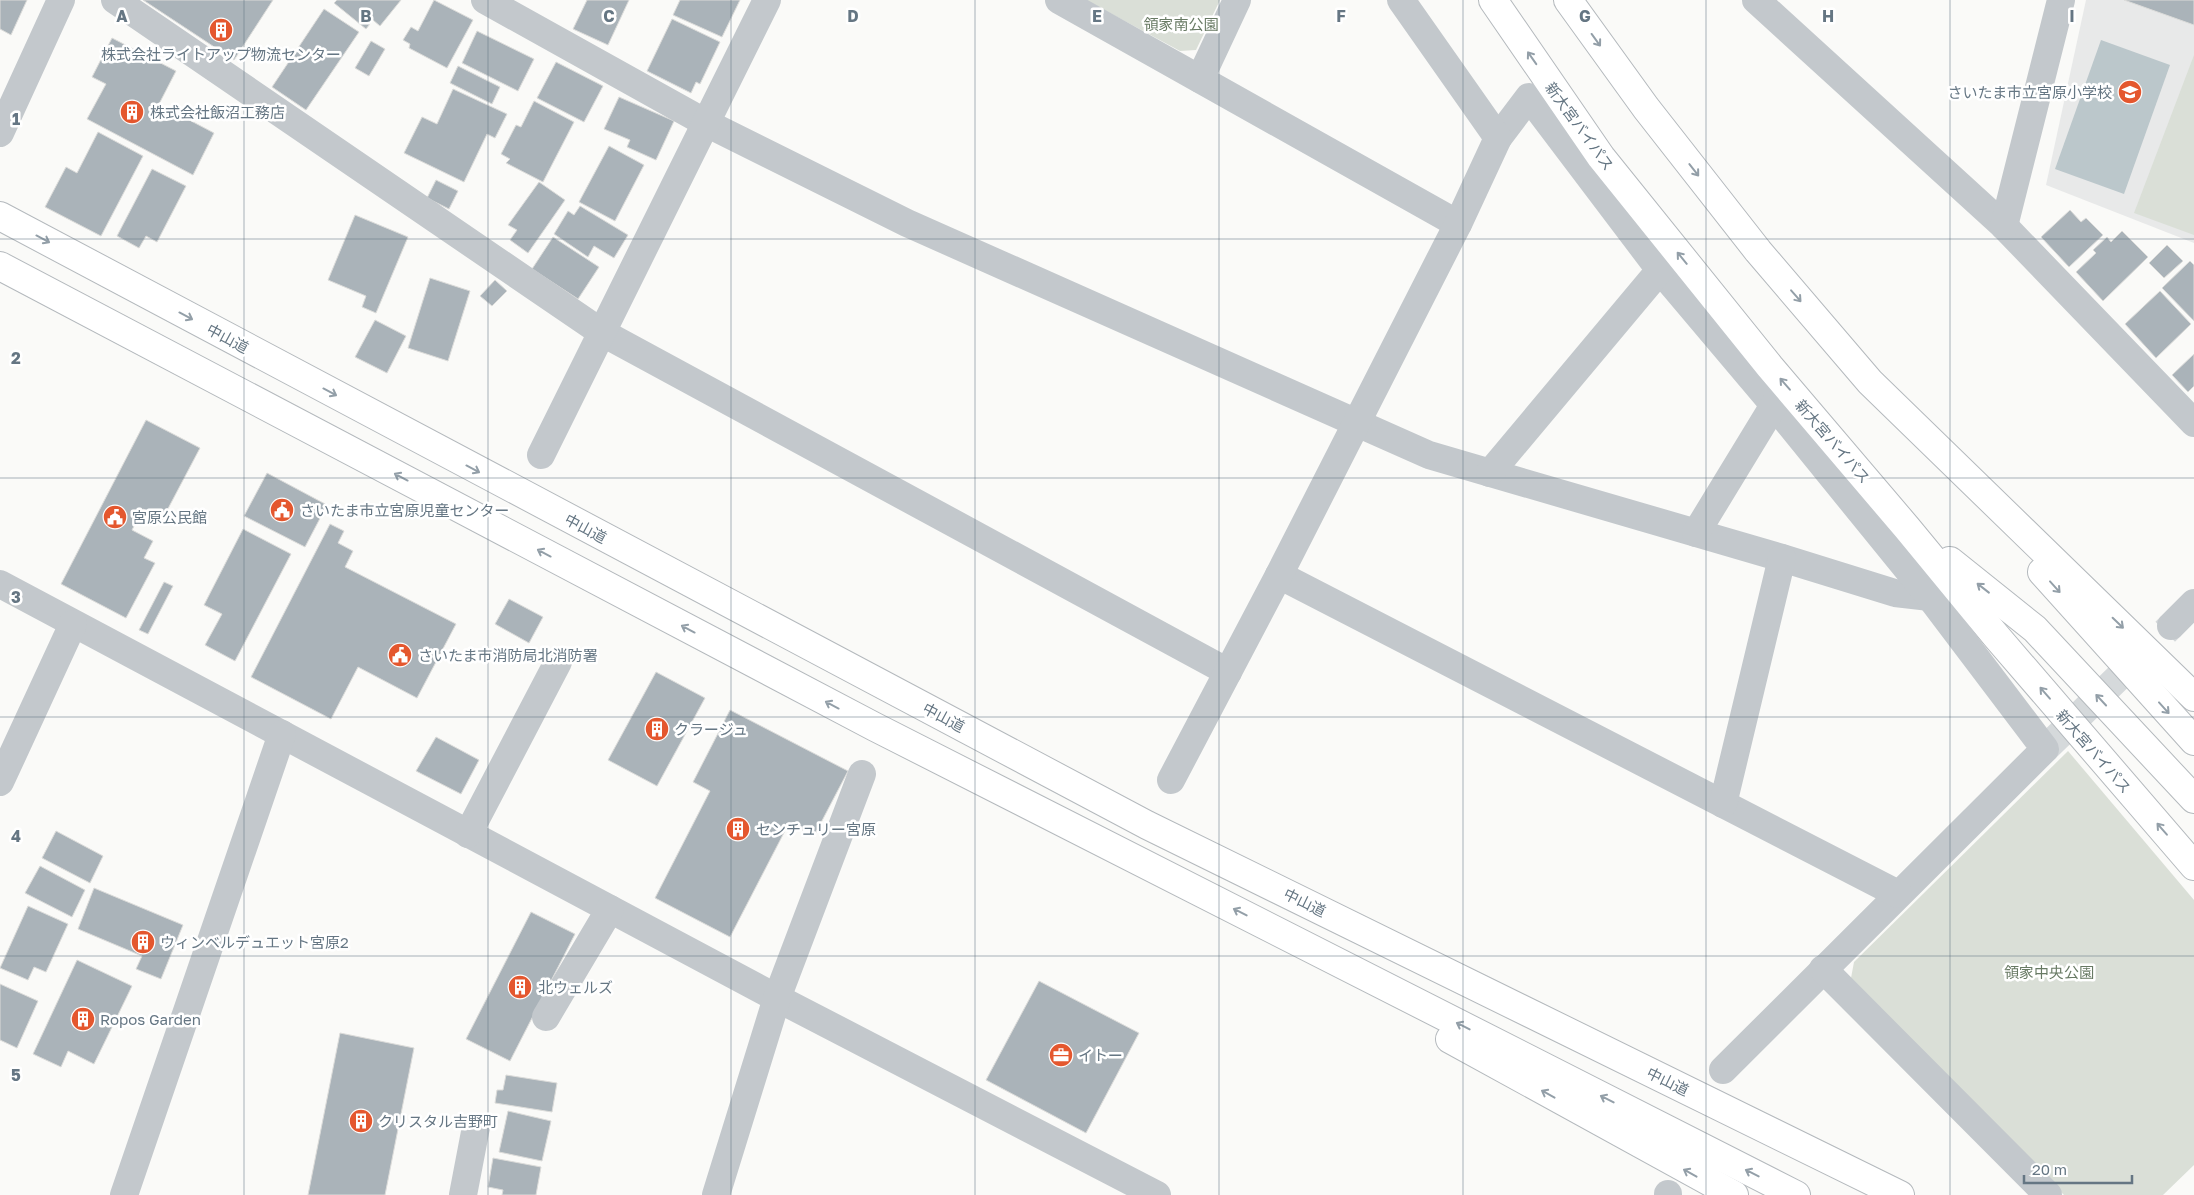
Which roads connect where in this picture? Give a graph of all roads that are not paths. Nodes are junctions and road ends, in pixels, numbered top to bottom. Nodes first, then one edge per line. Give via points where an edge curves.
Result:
1 (61, 0) edge
2 (115, 0) edge
3 (485, 0) edge
4 (767, 0) edge
5 (1059, 0) edge
6 (1237, 0) edge
7 (1401, 0) edge
8 (1494, 0) edge
9 (1568, 0) edge
10 (1756, 0) edge
11 (2060, 0) edge
12 (1200, 79) junction
13 (706, 123) junction
14 (0, 134) edge
15 (1498, 138) junction
16 (0, 216) edge
17 (1458, 224) junction
18 (2004, 226) junction
19 (0, 266) edge
20 (1660, 270) junction
21 (601, 332) junction
22 (1870, 382) junction
23 (1774, 405) junction
24 (1356, 423) junction
25 (2194, 423) edge
26 (541, 454) dead end
27 (1490, 473) junction
28 (1907, 528) junction
29 (1696, 533) junction
30 (1782, 558) junction
31 (1279, 575) junction
32 (0, 584) edge
33 (1930, 597) junction
34 (2194, 604) edge
35 (74, 624) junction
36 (2171, 626) tunnel mouth
37 (558, 662) dead end
38 (1228, 672) junction
39 (2194, 697) edge
40 (282, 734) junction
41 (2194, 741) edge
42 (862, 774) dead end
43 (1171, 780) dead end
44 (0, 782) edge
45 (2194, 799) edge
46 (1723, 804) junction
47 (468, 834) junction
48 (2194, 866) edge
49 (1898, 894) junction
50 (610, 909) junction
51 (1270, 928) junction
52 (1823, 969) junction
53 (778, 998) junction
54 (546, 1017) dead end
55 (1723, 1070) dead end
56 (476, 1127) dead end
57 (124, 1195) edge
58 (464, 1195) edge
59 (716, 1195) edge
60 (1157, 1195) edge
61 (1734, 1195) edge
62 (1796, 1195) edge
63 (1900, 1195) edge
64 (2048, 1195) edge

1 - 14 street
2 - 21 street
3 - 13 street
4 - 13 street
5 - 12 street
6 - 12 street
7 - 15 street
28 -> 8 highway, 新大宮バイパス via 1770,367 1601,157
9 -> 22 highway via 1646,108 1758,252
10 - 18 street
11 - 18 street
12 - 17 street
13 - 21 street
13 - 24 street via 907,223
15 - 17 street
15 - 20 street via 1529,97
16 -> 63 highway, 中山道 via 1147,824
17 - 24 street
18 - 25 street
51 -> 19 highway via 875,727
20 - 23 street
20 - 27 street
21 - 26 street
21 - 38 street
22 -> 39 highway
22 -> 41 highway
23 - 29 street
23 - 33 street
24 - 27 street via 1429,455
24 - 31 street
27 - 29 street
45 -> 28 highway via 2035,629
48 -> 28 highway, 新大宮バイパス
29 - 30 street
30 - 33 street via 1895,593
30 - 46 street
31 - 38 street
31 - 46 street
32 - 35 street
33 - 49 street via 2045,749
34 - 36 street
35 - 40 street
35 - 44 street
37 - 47 street
38 - 43 street
40 - 47 street
40 - 57 street
42 - 53 street
46 - 49 street
47 - 50 street
49 - 52 street
50 - 53 street
50 - 54 street
61 -> 51 highway via 1298,955
62 -> 51 highway
52 - 55 street
52 - 64 street
53 - 59 street
53 - 60 street
56 - 58 street

